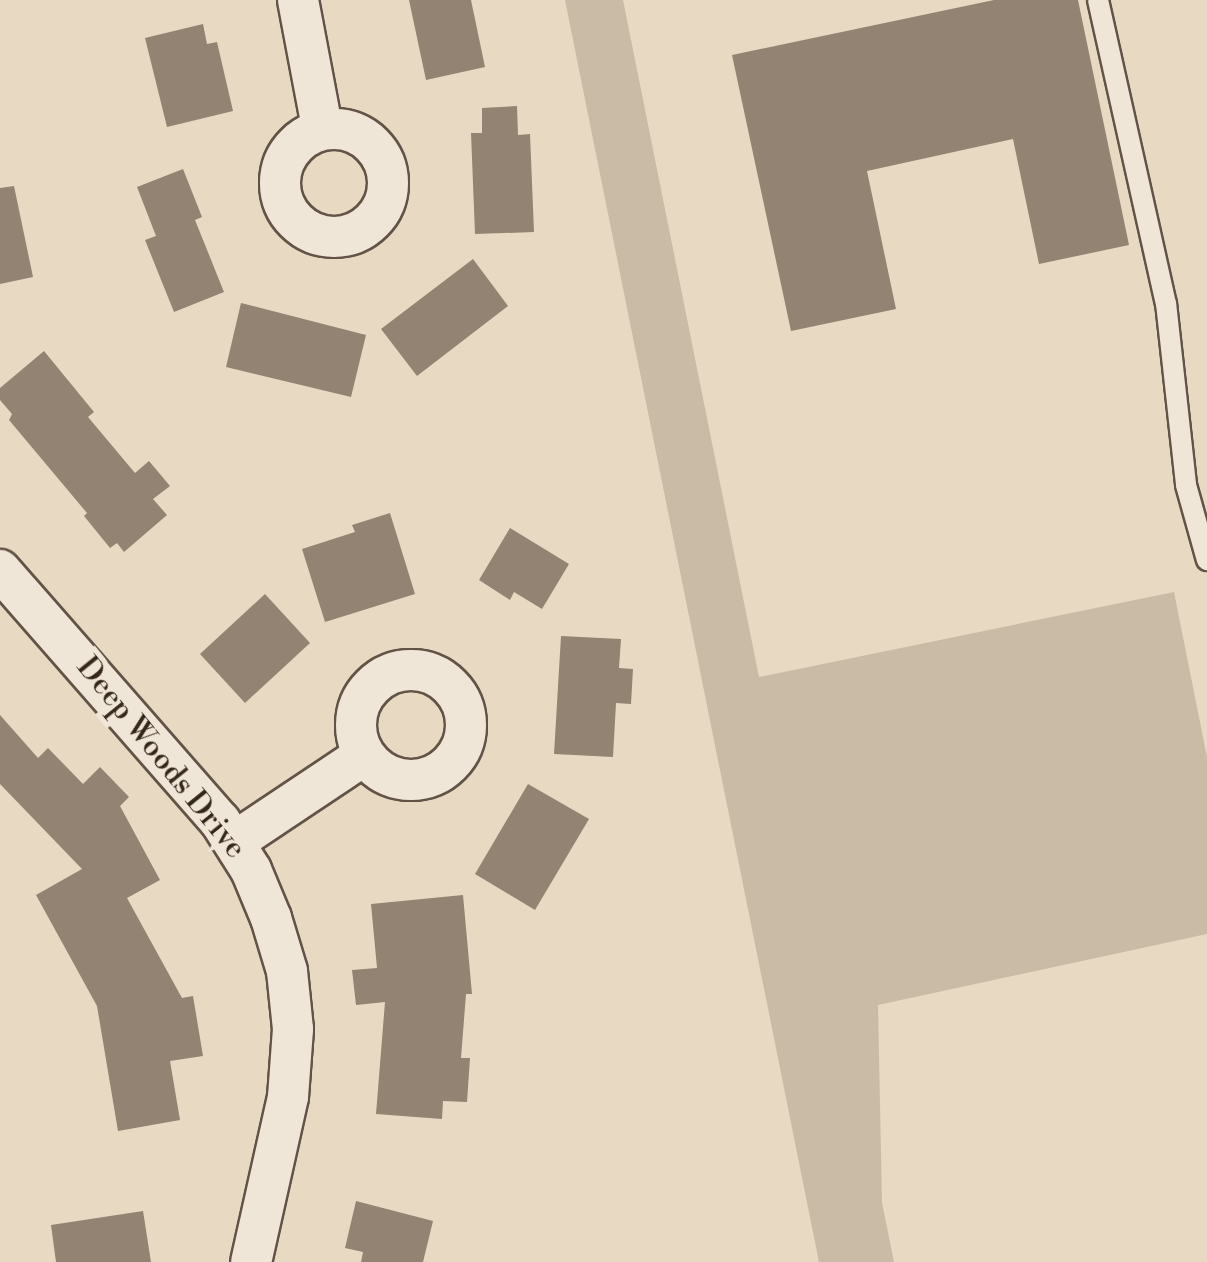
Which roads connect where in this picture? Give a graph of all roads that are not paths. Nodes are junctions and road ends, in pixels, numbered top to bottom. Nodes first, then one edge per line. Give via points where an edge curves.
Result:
1 (298, 0) edge
2 (1098, 0) edge
3 (322, 127) dead end
4 (1207, 560) edge
5 (0, 570) edge
6 (363, 756) dead end
7 (234, 842) junction
8 (251, 1262) edge

1 - 3 street
2 - 4 lane via 1166,303 1186,486
5 - 7 street, Deep Woods Drive
6 - 7 street
7 - 8 street, Deep Woods Drive via 272,918 293,1029 288,1097

